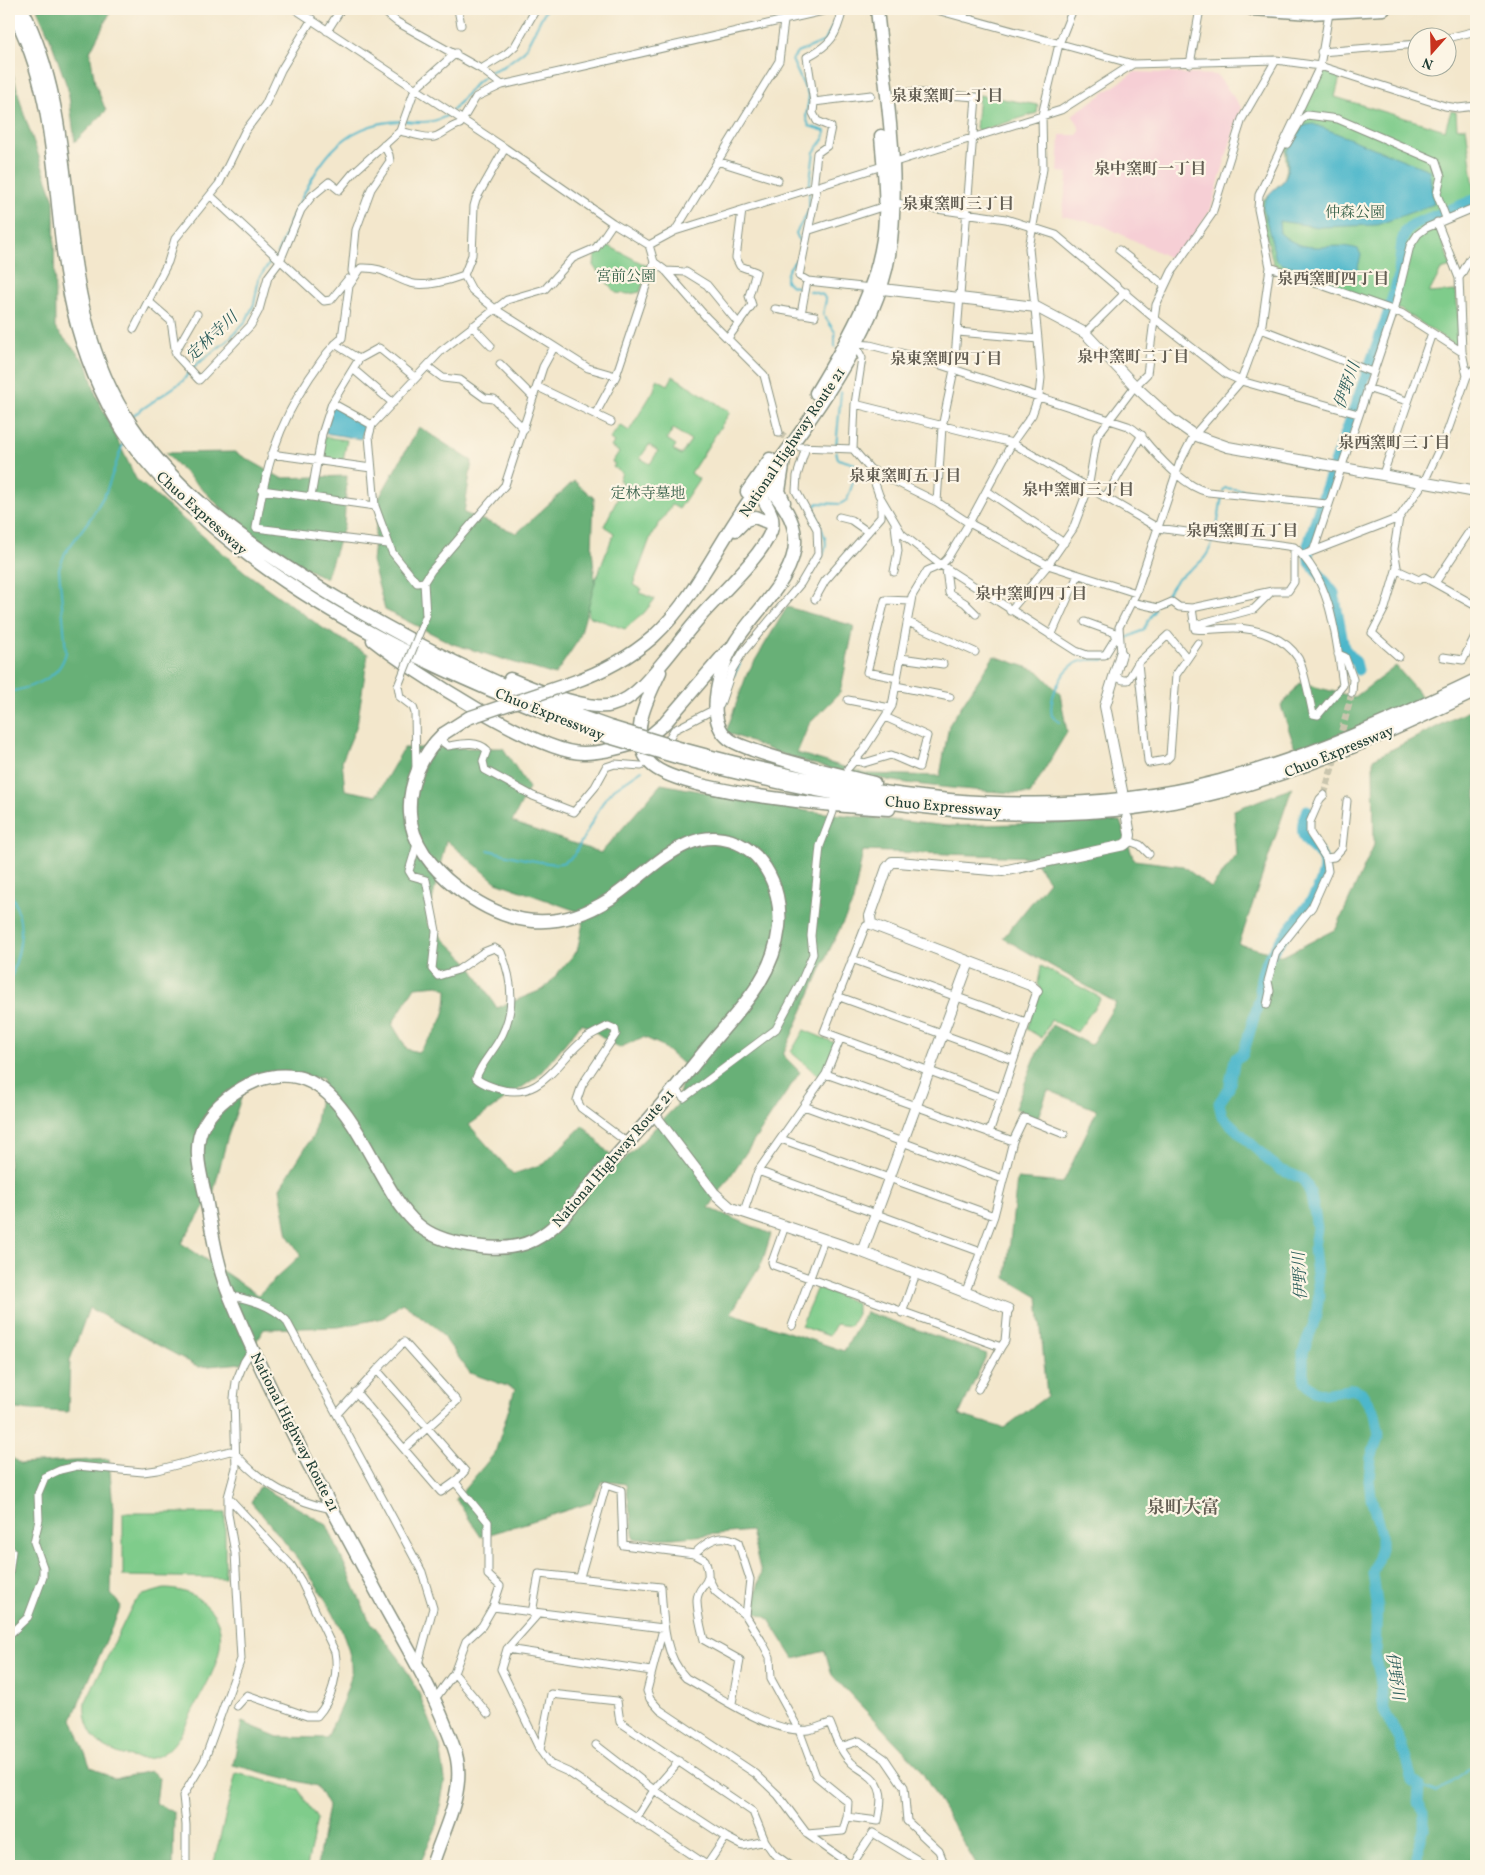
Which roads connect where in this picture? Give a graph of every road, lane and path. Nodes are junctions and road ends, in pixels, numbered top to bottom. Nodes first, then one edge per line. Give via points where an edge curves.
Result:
1 (11, 9) edge
2 (22, 9) edge
3 (295, 9) edge
4 (341, 9) edge
5 (381, 9) edge
6 (458, 9) edge
7 (536, 9) edge
8 (832, 9) edge
9 (843, 9) edge
10 (869, 9) edge
11 (877, 9) edge
12 (933, 9) edge
13 (965, 9) edge
14 (1073, 9) edge
15 (1200, 9) edge
16 (1252, 9) edge
17 (1384, 9) edge
18 (1329, 11) edge
19 (964, 18) junction
20 (312, 19) junction
21 (784, 21) junction
22 (461, 25) dead end
23 (327, 31) junction
24 (1476, 31) edge
25 (1458, 36) edge
26 (1059, 44) junction
27 (1408, 45) edge
28 (1321, 52) junction
29 (456, 53) junction
30 (1276, 60) junction
31 (1133, 64) junction
32 (1190, 64) junction
33 (1320, 66) junction
34 (481, 69) junction
35 (502, 85) junction
36 (415, 88) junction
37 (909, 92) dead end
38 (871, 95) dead end
39 (814, 102) junction
40 (1476, 106) edge
41 (1042, 115) junction
42 (463, 119) junction
43 (400, 131) junction
44 (973, 135) junction
45 (1282, 144) junction
46 (384, 145) junction
47 (505, 148) junction
48 (717, 161) junction
49 (888, 165) junction
50 (778, 180) dead end
51 (815, 188) junction
52 (211, 196) junction
53 (890, 204) junction
54 (1476, 207) edge
55 (742, 210) junction
56 (967, 213) junction
57 (1446, 218) junction
58 (1437, 222) junction
59 (613, 223) junction
60 (1032, 227) junction
61 (810, 230) junction
62 (675, 231) junction
63 (649, 245) junction
64 (1119, 250) dead end
65 (1476, 252) edge
66 (280, 261) junction
67 (654, 262) junction
68 (1270, 267) junction
69 (666, 271) junction
70 (464, 274) junction
71 (353, 275) junction
72 (1459, 278) junction
73 (806, 283) junction
74 (1165, 286) junction
75 (876, 288) junction
76 (1126, 292) junction
77 (961, 298) junction
78 (148, 301) junction
79 (1036, 307) junction
80 (495, 309) junction
81 (776, 309) dead end
82 (1394, 311) junction
83 (197, 314) dead end
84 (801, 314) junction
85 (815, 316) dead end
86 (1154, 318) junction
87 (738, 323) junction
88 (472, 326) junction
89 (1261, 328) junction
90 (134, 329) dead end
91 (958, 332) junction
92 (1085, 333) junction
93 (1432, 333) junction
94 (728, 338) junction
95 (1038, 339) junction
96 (334, 344) junction
97 (855, 344) junction
98 (490, 346) dead end
99 (554, 347) junction
100 (175, 352) junction
101 (1462, 352) junction
102 (359, 360) junction
103 (500, 364) dead end
104 (428, 366) junction
105 (1476, 368) edge
106 (353, 369) junction
107 (954, 370) junction
108 (1372, 372) junction
109 (616, 376) junction
110 (1467, 376) junction
111 (416, 378) junction
112 (1241, 381) junction
113 (538, 386) junction
114 (1135, 386) junction
115 (1367, 388) junction
116 (1039, 396) junction
117 (111, 398) junction
118 (534, 398) junction
119 (1407, 401) junction
120 (332, 403) junction
121 (393, 403) junction
122 (855, 404) junction
123 (596, 413) junction
124 (1358, 414) junction
125 (1109, 419) junction
126 (612, 422) dead end
127 (372, 425) junction
128 (942, 427) junction
129 (524, 429) junction
130 (779, 433) tunnel mouth
131 (1194, 434) junction
132 (1142, 435) junction
133 (1012, 443) junction
134 (853, 449) junction
135 (785, 451) junction
136 (271, 454) junction
137 (152, 460) junction
138 (317, 460) junction
139 (371, 468) junction
140 (1340, 468) junction
141 (870, 469) junction
142 (1176, 472) junction
143 (1383, 474) junction
144 (1424, 482) junction
145 (759, 484) junction
146 (1088, 489) junction
147 (262, 490) junction
148 (986, 491) junction
149 (1476, 492) edge
150 (311, 497) junction
151 (881, 497) junction
152 (1105, 498) junction
153 (937, 502) junction
154 (1328, 504) junction
155 (375, 506) junction
156 (788, 512) junction
157 (838, 517) dead end
158 (1399, 518) junction
159 (969, 523) junction
160 (772, 524) junction
161 (895, 524) junction
162 (1158, 528) junction
163 (1476, 529) edge
164 (868, 532) junction
165 (1064, 543) junction
166 (388, 544) junction
167 (722, 544) junction
168 (1294, 547) junction
169 (1314, 549) junction
170 (1303, 555) junction
171 (1048, 565) junction
172 (944, 567) junction
173 (1396, 570) junction
174 (894, 572) dead end
175 (1078, 575) junction
176 (424, 582) junction
177 (1435, 583) junction
178 (321, 588) junction
179 (1272, 591) junction
180 (1136, 593) junction
181 (815, 599) dead end
182 (911, 601) junction
183 (1131, 602) junction
184 (1476, 606) edge
185 (1192, 608) junction
186 (1010, 611) junction
187 (976, 614) dead end
188 (350, 622) junction
189 (908, 622) junction
190 (1085, 622) dead end
191 (1195, 625) junction
192 (1476, 634) edge
193 (1051, 636) junction
194 (735, 642) junction
195 (645, 643) junction
196 (1120, 643) junction
197 (1198, 643) dead end
198 (975, 652) dead end
199 (1338, 654) junction
200 (1399, 657) dead end
201 (1443, 657) dead end
202 (901, 658) junction
203 (1187, 658) junction
204 (665, 661) junction
205 (943, 664) dead end
206 (1138, 664) junction
207 (1114, 676) junction
208 (897, 678) junction
209 (1476, 680) edge
210 (896, 686) junction
211 (1476, 691) edge
212 (1352, 693) tunnel mouth
213 (950, 697) dead end
214 (848, 700) dead end
215 (720, 705) dead end
216 (890, 708) junction
217 (709, 712) dead end
218 (884, 717) junction
219 (609, 732) junction
220 (440, 736) junction
221 (681, 754) junction
222 (659, 758) dead end
223 (855, 760) junction
224 (641, 766) dead end
225 (848, 768) dead end
226 (416, 777) junction
227 (1122, 791) dead end
228 (1324, 795) tunnel mouth
229 (953, 799) junction
230 (1347, 801) dead end
231 (994, 811) junction
232 (833, 812) dead end
233 (1127, 818) dead end
234 (1129, 841) junction
235 (417, 843) junction
236 (1149, 854) dead end
237 (1326, 858) junction
238 (871, 924) junction
239 (852, 959) junction
240 (968, 962) junction
241 (1037, 991) joint
242 (837, 996) junction
243 (956, 997) junction
244 (1267, 1005) dead end
245 (1026, 1022) junction
246 (943, 1032) junction
247 (840, 1039) junction
248 (1013, 1060) junction
249 (929, 1069) junction
250 (826, 1074) junction
251 (675, 1089) junction
252 (1000, 1097) junction
253 (804, 1106) junction
254 (916, 1107) junction
255 (654, 1114) junction
256 (989, 1133) junction
257 (1064, 1134) dead end
258 (781, 1139) junction
259 (1013, 1141) junction
260 (903, 1142) junction
261 (628, 1143) junction
262 (758, 1171) junction
263 (890, 1178) junction
264 (1003, 1179) junction
265 (744, 1211) junction
266 (876, 1214) junction
267 (994, 1216) junction
268 (785, 1226) junction
269 (824, 1240) junction
270 (862, 1252) junction
271 (981, 1252) junction
272 (916, 1273) junction
273 (811, 1278) junction
274 (966, 1291) junction
275 (228, 1294) junction
276 (1008, 1309) joint
277 (902, 1313) junction
278 (792, 1326) dead end
279 (1001, 1347) junction
280 (253, 1348) junction
281 (377, 1370) junction
282 (978, 1390) dead end
283 (356, 1392) junction
284 (337, 1414) junction
285 (427, 1428) junction
286 (404, 1449) junction
287 (235, 1452) junction
288 (455, 1482) junction
289 (228, 1497) junction
290 (334, 1509) junction
291 (9, 1547) edge
292 (694, 1554) junction
293 (9, 1574) edge
294 (580, 1577) junction
295 (709, 1579) junction
296 (493, 1607) junction
297 (535, 1613) junction
298 (746, 1616) junction
299 (663, 1628) junction
300 (9, 1636) edge
301 (507, 1649) junction
302 (418, 1664) junction
303 (651, 1671) junction
304 (454, 1673) junction
305 (435, 1699) junction
306 (732, 1703) junction
307 (237, 1706) dead end
308 (488, 1714) dead end
309 (799, 1730) junction
310 (596, 1745) dead end
311 (840, 1747) junction
312 (540, 1750) junction
313 (679, 1761) junction
314 (654, 1790) junction
315 (637, 1817) junction
316 (847, 1817) junction
317 (807, 1834) junction
318 (726, 1837) junction
319 (765, 1841) junction
320 (186, 1866) edge
321 (432, 1866) edge
322 (708, 1866) edge
323 (791, 1866) edge
324 (852, 1866) edge
325 (923, 1866) edge
326 (945, 1866) edge

1 - 117 highway, Chuo Expressway via 41,85 51,132 70,292 82,342
2 - 117 highway, Chuo Expressway via 43,57 56,106 83,307
3 - 20 street
4 - 23 street
5 - 29 street via 397,22
6 - 22 street
7 - 34 street via 515,46
8 - 21 street
9 - 39 street via 833,39 825,48 807,57
10 - 49 highway, National Highway Route 21
11 - 49 highway, National Highway Route 21
12 - 19 street
13 - 19 street
14 - 26 street
15 - 32 street
16 - 18 highway
17 - 18 highway
18 - 28 street
19 - 26 street
20 - 23 street
20 - 52 street via 281,70 266,105 245,131
21 - 35 street
21 - 48 street via 779,61
23 - 36 street
24 - 25 street
26 - 31 street
26 - 41 street
27 - 28 street
28 - 33 street
29 - 34 street
29 - 36 street
30 - 32 street
30 - 33 street
30 - 74 street via 1242,119 1212,214
31 - 32 street
31 - 41 street via 1069,106
33 - 40 street via 1445,106
33 - 45 street
34 - 35 street
35 - 42 street via 476,98
36 - 42 street
36 - 43 street
37 - 44 street via 976,97
38 - 39 street
39 - 51 street via 813,113 817,121 831,126 827,146 817,153
41 - 44 street
41 - 60 street via 1043,169
42 - 43 street via 460,124 432,137
42 - 47 street
43 - 46 street
44 - 49 street
44 - 56 street
45 - 57 street via 1287,144 1300,120 1307,115 1338,120 1436,162 1441,176 1437,194
45 - 68 street via 1258,195
46 - 66 street via 354,172 340,190 328,182 312,196 301,210
46 - 71 street via 390,161 371,189 356,230
47 - 59 street
47 - 70 street via 476,199 472,256
48 - 50 street
48 - 62 street
49 - 51 street
49 - 53 highway, National Highway Route 21
51 - 55 street
51 - 61 street
52 - 66 street
52 - 78 street via 175,239 168,262
53 - 56 street
53 - 61 street
53 - 75 highway, National Highway Route 21 via 889,257
54 - 57 street
55 - 62 street
55 - 87 street via 736,258 740,266 756,272 749,296 752,305
56 - 60 street
56 - 77 street
57 - 58 street
58 - 72 street
58 - 82 street via 1418,234 1410,246
59 - 63 street
59 - 80 street via 596,248 573,258 545,289 507,300
60 - 76 street via 1056,235
60 - 79 street via 1029,257 1032,297
61 - 73 street via 798,272
62 - 63 street
63 - 67 street
64 - 74 street
65 - 72 street
66 - 71 street via 320,299 328,302
66 - 100 street via 268,277 259,310 251,325 199,380
67 - 69 street
67 - 109 street
68 - 82 street
68 - 89 street
69 - 87 street via 686,272 707,285
69 - 94 street
70 - 71 street via 416,284 374,268 361,268
70 - 80 street via 472,290
71 - 96 street via 342,338
72 - 101 street
73 - 75 street
73 - 84 street
74 - 86 street via 1156,304
75 - 77 street
75 - 97 highway, National Highway Route 21
75 - 145 highway, National Highway Route 21 via 807,409
76 - 86 street
76 - 92 street
77 - 79 street
77 - 91 street
78 - 90 street
78 - 100 street via 170,321
79 - 92 street
79 - 95 street
80 - 88 street
80 - 99 street
81 - 84 street
82 - 93 street
82 - 108 street
83 - 100 street
84 - 85 street
86 - 112 street via 1226,374
86 - 114 street via 1147,374
87 - 94 street
88 - 98 street
88 - 104 street via 440,351
89 - 108 street
89 - 112 street
91 - 95 street
91 - 107 street
92 - 114 street
93 - 101 street
93 - 119 street
94 - 130 street via 764,375
95 - 116 street
96 - 102 street
96 - 136 street via 298,396
97 - 107 street via 913,356
97 - 122 street via 862,358
97 - 135 highway, National Highway Route 21 via 811,417
99 - 109 street via 588,368
99 - 113 street via 543,367
101 - 110 street
102 - 106 street
102 - 111 street via 379,348
103 - 118 street
104 - 111 street
104 - 129 street via 442,378 460,380 484,398 494,399
105 - 110 street
106 - 120 street
106 - 121 street
107 - 116 street
107 - 128 street
108 - 115 street
109 - 123 street
110 - 144 street via 1448,430
111 - 121 street
112 - 124 street
112 - 131 street
113 - 118 street
113 - 123 street
114 - 125 street
114 - 131 street via 1171,419
115 - 119 street
115 - 124 street
116 - 125 street
116 - 133 street via 1032,415
117 - 137 highway, Chuo Expressway via 124,432
118 - 129 street
119 - 143 street
120 - 127 street
120 - 138 street
121 - 127 street
122 - 128 street
122 - 134 street
123 - 126 street
124 - 140 street
125 - 132 street
125 - 146 street via 1093,446
127 - 139 street via 369,436
128 - 133 street
128 - 153 street
129 - 176 street via 505,486
131 - 140 street via 1238,450
131 - 142 street
132 - 142 street
132 - 152 street
133 - 146 street
133 - 148 street
134 - 141 street
134 - 215 street via 803,447 796,491 817,529 818,554 801,584 743,652 732,670
135 - 145 highway, National Highway Route 21
135 - 156 highway via 780,491
136 - 138 street
136 - 147 street
137 - 178 highway, Chuo Expressway via 226,524
137 - 188 highway, Chuo Expressway via 186,503 236,546
138 - 139 street
138 - 150 street
139 - 155 street
140 - 143 street
140 - 154 street
141 - 151 street
141 - 153 street
142 - 154 street via 1195,489
142 - 162 street
143 - 144 street
144 - 149 street
144 - 158 street
145 - 156 highway
145 - 160 highway
145 - 167 highway, National Highway Route 21
145 - 195 highway, National Highway Route 21
146 - 152 street
146 - 165 street via 1073,529
147 - 150 street
147 - 166 street via 256,528
148 - 159 street
148 - 165 street
150 - 155 street
151 - 161 street
151 - 164 street via 881,517
152 - 162 street
153 - 159 street
154 - 169 street
155 - 166 street
156 - 194 highway via 795,538 791,562
157 - 164 street via 851,520
158 - 169 street
158 - 173 street via 1394,549
159 - 171 street
159 - 172 street
160 - 167 highway via 755,517 746,520
160 - 204 highway via 760,549
161 - 172 street via 902,534
161 - 174 street via 898,550
162 - 168 street
162 - 180 street
163 - 177 street via 1469,532
164 - 181 street via 825,581
165 - 171 street
166 - 176 street via 417,584
167 - 195 highway, National Highway Route 21 via 684,600 662,628
168 - 170 street
168 - 179 street via 1292,588
169 - 170 street
170 - 199 street via 1328,600
171 - 175 street
171 - 186 street
172 - 182 street via 927,572
172 - 186 street
172 - 187 street via 949,593
173 - 177 street
173 - 200 street via 1385,608 1372,633
175 - 180 street
175 - 193 street
176 - 226 street, bridge via 426,616 398,686 400,697 415,712
177 - 184 street
178 - 204 highway via 432,644 520,683 580,704 610,706 626,699
178 - 219 highway, Chuo Expressway via 427,649
179 - 185 street
179 - 191 street via 1254,609
180 - 183 street
182 - 189 street
182 - 208 street via 885,600 867,672
183 - 185 street via 1154,607 1172,602 1179,607
183 - 196 street
185 - 191 street
186 - 193 street
188 - 194 highway via 418,673 532,737 560,749 583,754 641,741 665,723
188 - 219 highway, Chuo Expressway via 487,688
189 - 198 street
189 - 202 street
190 - 196 street
191 - 199 street via 1195,629 1249,630 1265,634 1289,647 1298,659 1313,714 1318,715 1343,685
192 - 201 street via 1463,660
193 - 196 street via 1087,655 1106,655
194 - 229 highway via 720,682 715,715 720,731 730,741 776,758
195 - 220 highway, National Highway Route 21, bridge via 604,671 468,718
196 - 207 street
197 - 203 street
199 - 212 street via 1345,658 1353,679
202 - 205 street
202 - 208 street
203 - 206 street via 1168,635
203 - 206 street via 1176,675 1170,756 1166,760 1149,763
204 - 231 highway via 644,704 639,726 650,763 668,776 723,789 860,808
206 - 207 street via 1128,680
207 - 227 street via 1105,706
208 - 210 street
209 - 229 highway, Chuo Expressway via 1346,740 1219,781 1136,797 1089,801
210 - 213 street
210 - 216 street
211 - 231 highway, Chuo Expressway via 1340,752 1222,792 1138,808 1045,813
214 - 216 street
216 - 218 street
217 - 222 street via 670,733
218 - 223 street
218 - 223 street via 927,736 919,767 891,756 864,763
219 - 221 highway, Chuo Expressway, bridge
220 - 224 street via 448,746 482,745 487,750 483,761 485,770 533,796 574,812 595,787 606,767 615,764
220 - 226 highway, National Highway Route 21 via 423,755
221 - 229 highway, Chuo Expressway via 866,790
221 - 231 highway, Chuo Expressway via 824,792 906,804
223 - 225 street
226 - 235 highway, National Highway Route 21 via 409,800 410,824
228 - 237 street via 1310,822 1310,833
230 - 237 street via 1342,848 1334,857
232 - 251 street via 820,846 813,954 776,1029 684,1098
233 - 234 street
234 - 236 street via 1140,845
234 - 238 street via 1124,845 1008,871 892,862 870,916
235 - 251 highway, National Highway Route 21 via 436,869 466,894 507,917 530,922 568,920 590,910 609,900 680,847 699,840 716,838 737,843 754,853 775,886 779,906 779,924 771,961 751,998
235 - 261 street via 409,871 412,876 426,880 436,931 432,969 438,976 458,970 494,948 501,952 510,978 510,1013 500,1039 476,1078 481,1083 511,1092 533,1087 562,1064 585,1038 608,1026 616,1034 582,1085 577,1100 581,1108
237 - 244 street via 1328,871 1324,885 1312,907 1276,952 1268,982
238 - 239 street via 866,926
238 - 240 street
239 - 242 street
239 - 243 street
240 - 241 street via 1030,985
240 - 243 street
241 - 245 street
242 - 246 street
242 - 247 street via 824,1032
243 - 245 street
243 - 246 street
245 - 248 street
246 - 248 street
246 - 249 street
247 - 249 street
247 - 250 street
248 - 252 street
249 - 252 street
249 - 254 street
250 - 253 street
250 - 254 street
251 - 255 highway, National Highway Route 21
252 - 256 street
253 - 258 street
253 - 260 street
254 - 256 street
254 - 260 street
255 - 261 highway, National Highway Route 21
255 - 265 street via 714,1193 731,1208
256 - 259 street
257 - 259 street via 1024,1118
258 - 262 street
258 - 263 street
259 - 264 street
260 - 263 street
260 - 264 street
261 - 275 highway, National Highway Route 21 via 555,1227 528,1243 512,1247 462,1244 419,1227 406,1212 349,1117 329,1094 295,1078 281,1075 264,1078 246,1086 216,1109 202,1126 198,1146 213,1234
262 - 265 street
262 - 266 street
263 - 266 street
263 - 267 street
264 - 267 street
265 - 268 street
266 - 270 street
266 - 271 street
267 - 271 street
268 - 269 street
268 - 273 street via 772,1263
269 - 270 street
269 - 273 street
270 - 272 street
271 - 274 street
272 - 274 street
272 - 277 street
273 - 277 street
273 - 278 street
274 - 276 street
275 - 280 highway, National Highway Route 21
275 - 284 street via 275,1309 286,1320
276 - 279 street via 1005,1341
277 - 279 street
279 - 282 street
280 - 287 street via 236,1382
280 - 290 highway, National Highway Route 21 via 273,1395
281 - 283 street
281 - 285 street
281 - 285 street via 404,1342 457,1401
283 - 284 street
283 - 286 street
284 - 302 street via 427,1583 433,1608
285 - 286 street
285 - 288 street via 466,1471
286 - 288 street via 441,1492
287 - 289 street via 236,1468
287 - 290 street via 260,1478 275,1487
287 - 300 street via 143,1472 77,1466 45,1477 38,1494 39,1520 34,1542 43,1577 28,1617
288 - 296 street via 488,1522 488,1575 500,1586
289 - 307 street via 291,1565 314,1607 336,1661 335,1676 324,1708 317,1716 307,1716 247,1695
289 - 320 street via 235,1553 240,1659 204,1761 183,1796
290 - 302 highway, National Highway Route 21
291 - 293 street via 12,1551
292 - 294 street via 623,1546 621,1490 606,1485
292 - 295 street via 705,1560
292 - 298 street via 708,1540 728,1537 738,1542 750,1579
294 - 297 street via 539,1574
294 - 299 street via 661,1587
295 - 298 street via 715,1591
295 - 306 street via 697,1598 704,1640 740,1660
296 - 297 street
296 - 304 street via 482,1626 466,1640
297 - 299 street
297 - 301 street
298 - 309 street via 770,1657 770,1679
299 - 303 street
299 - 306 street via 679,1671
301 - 303 street
301 - 312 street via 502,1669
302 - 305 highway, National Highway Route 21
303 - 317 street via 647,1691 660,1710 756,1774 778,1794
304 - 305 street
304 - 308 street
305 - 321 highway, National Highway Route 21 via 456,1755 458,1775 457,1794
306 - 309 street via 764,1721
309 - 311 street via 830,1723
309 - 316 street via 816,1776 848,1802
310 - 314 street
311 - 316 street via 850,1762 874,1779 882,1798 878,1821
311 - 326 street via 859,1741 885,1759 904,1787 907,1821 939,1851
312 - 313 street via 551,1694 618,1701 620,1722
312 - 315 street via 550,1764 568,1772
313 - 314 street
313 - 319 street via 753,1812
314 - 315 street
314 - 318 street
315 - 322 street
316 - 317 street via 843,1830
317 - 324 street
318 - 319 street via 742,1846
318 - 322 street
319 - 323 street via 774,1854
324 - 325 street via 873,1833

